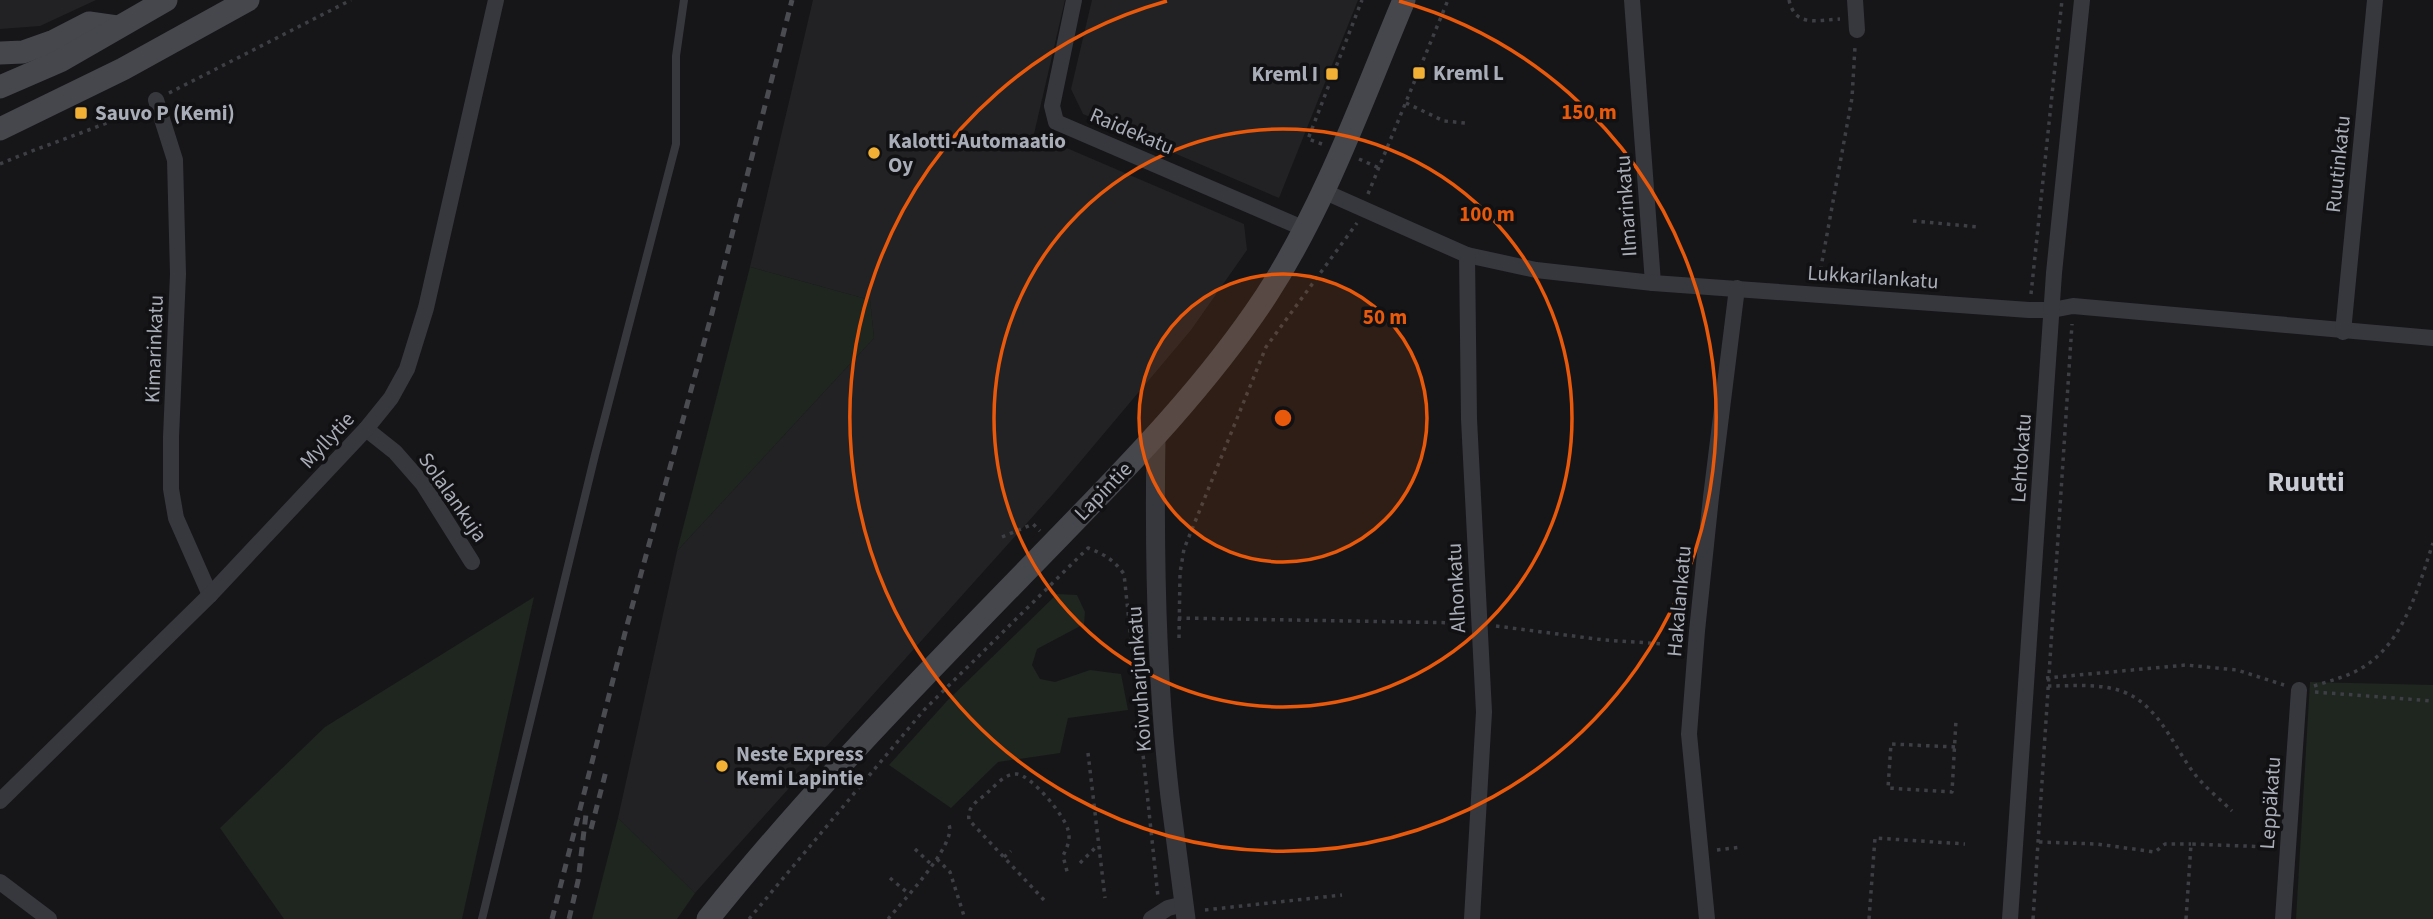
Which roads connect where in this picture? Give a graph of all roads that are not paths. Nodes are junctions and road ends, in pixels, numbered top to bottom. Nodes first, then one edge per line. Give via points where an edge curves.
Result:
1 (166, 0) edge
2 (248, 0) edge
3 (496, 0) edge
4 (684, 0) edge
5 (1074, 0) edge
6 (1404, 0) edge
7 (1632, 0) edge
8 (1855, 0) edge
9 (2082, 0) edge
10 (2375, 0) edge
11 (1856, 24) road end
12 (117, 27) junction
13 (0, 53) edge
14 (0, 87) edge
15 (156, 100) road end
16 (0, 129) edge
17 (1323, 191) junction
18 (1305, 229) junction
19 (1467, 255) junction
20 (1653, 283) junction
21 (1737, 288) junction
22 (2052, 310) junction
23 (2343, 332) junction
24 (2433, 338) edge
25 (366, 429) junction
26 (1156, 436) junction
27 (472, 562) dead end
28 (210, 595) junction
29 (2299, 690) road end
30 (0, 801) edge
31 (0, 882) edge
32 (1185, 911) edge
33 (1155, 916) edge
34 (49, 919) edge
35 (482, 919) edge
36 (708, 919) edge
37 (1472, 919) edge
38 (1707, 919) edge
39 (2010, 919) edge
40 (2283, 919) edge

1 - 12 main road
2 - 16 main road via 93,85
3 - 25 street, Myllytie via 414,350 397,388
4 - 35 lane via 676,55 676,145
5 - 18 street, Raidekatu via 1052,106 1056,122
6 - 17 main road, Lapintie
7 - 20 street, Ilmarinkatu
8 - 11 street
9 - 22 street, Lehtokatu
10 - 23 street, Ruutinkatu
12 - 13 main road via 89,23 23,52
12 - 14 main road via 60,61
15 - 28 street, Kimarinkatu via 175,160 171,489 176,518
17 - 18 main road, Lapintie
17 - 19 street, Lukkarilankatu
18 - 26 main road, Lapintie via 1226,352
19 - 20 street, Lukkarilankatu via 1536,270
19 - 37 street, Alhonkatu via 1469,419 1484,716
20 - 21 street, Lukkarilankatu
21 - 22 street, Lukkarilankatu
21 - 38 street, Hakalankatu via 1689,734
22 - 23 street, Lukkarilankatu via 2073,306
22 - 39 street, Lehtokatu
23 - 24 street, Lukkarilankatu
25 - 27 street, Solalankuja via 395,452 423,484
25 - 28 street, Myllytie
26 - 32 street, Koivuharjunkatu via 1157,619 1170,796
26 - 36 main road, Lapintie via 885,716
28 - 30 street, Myllytie
29 - 40 street, Leppäkatu
31 - 34 street
32 - 33 street via 1168,908

